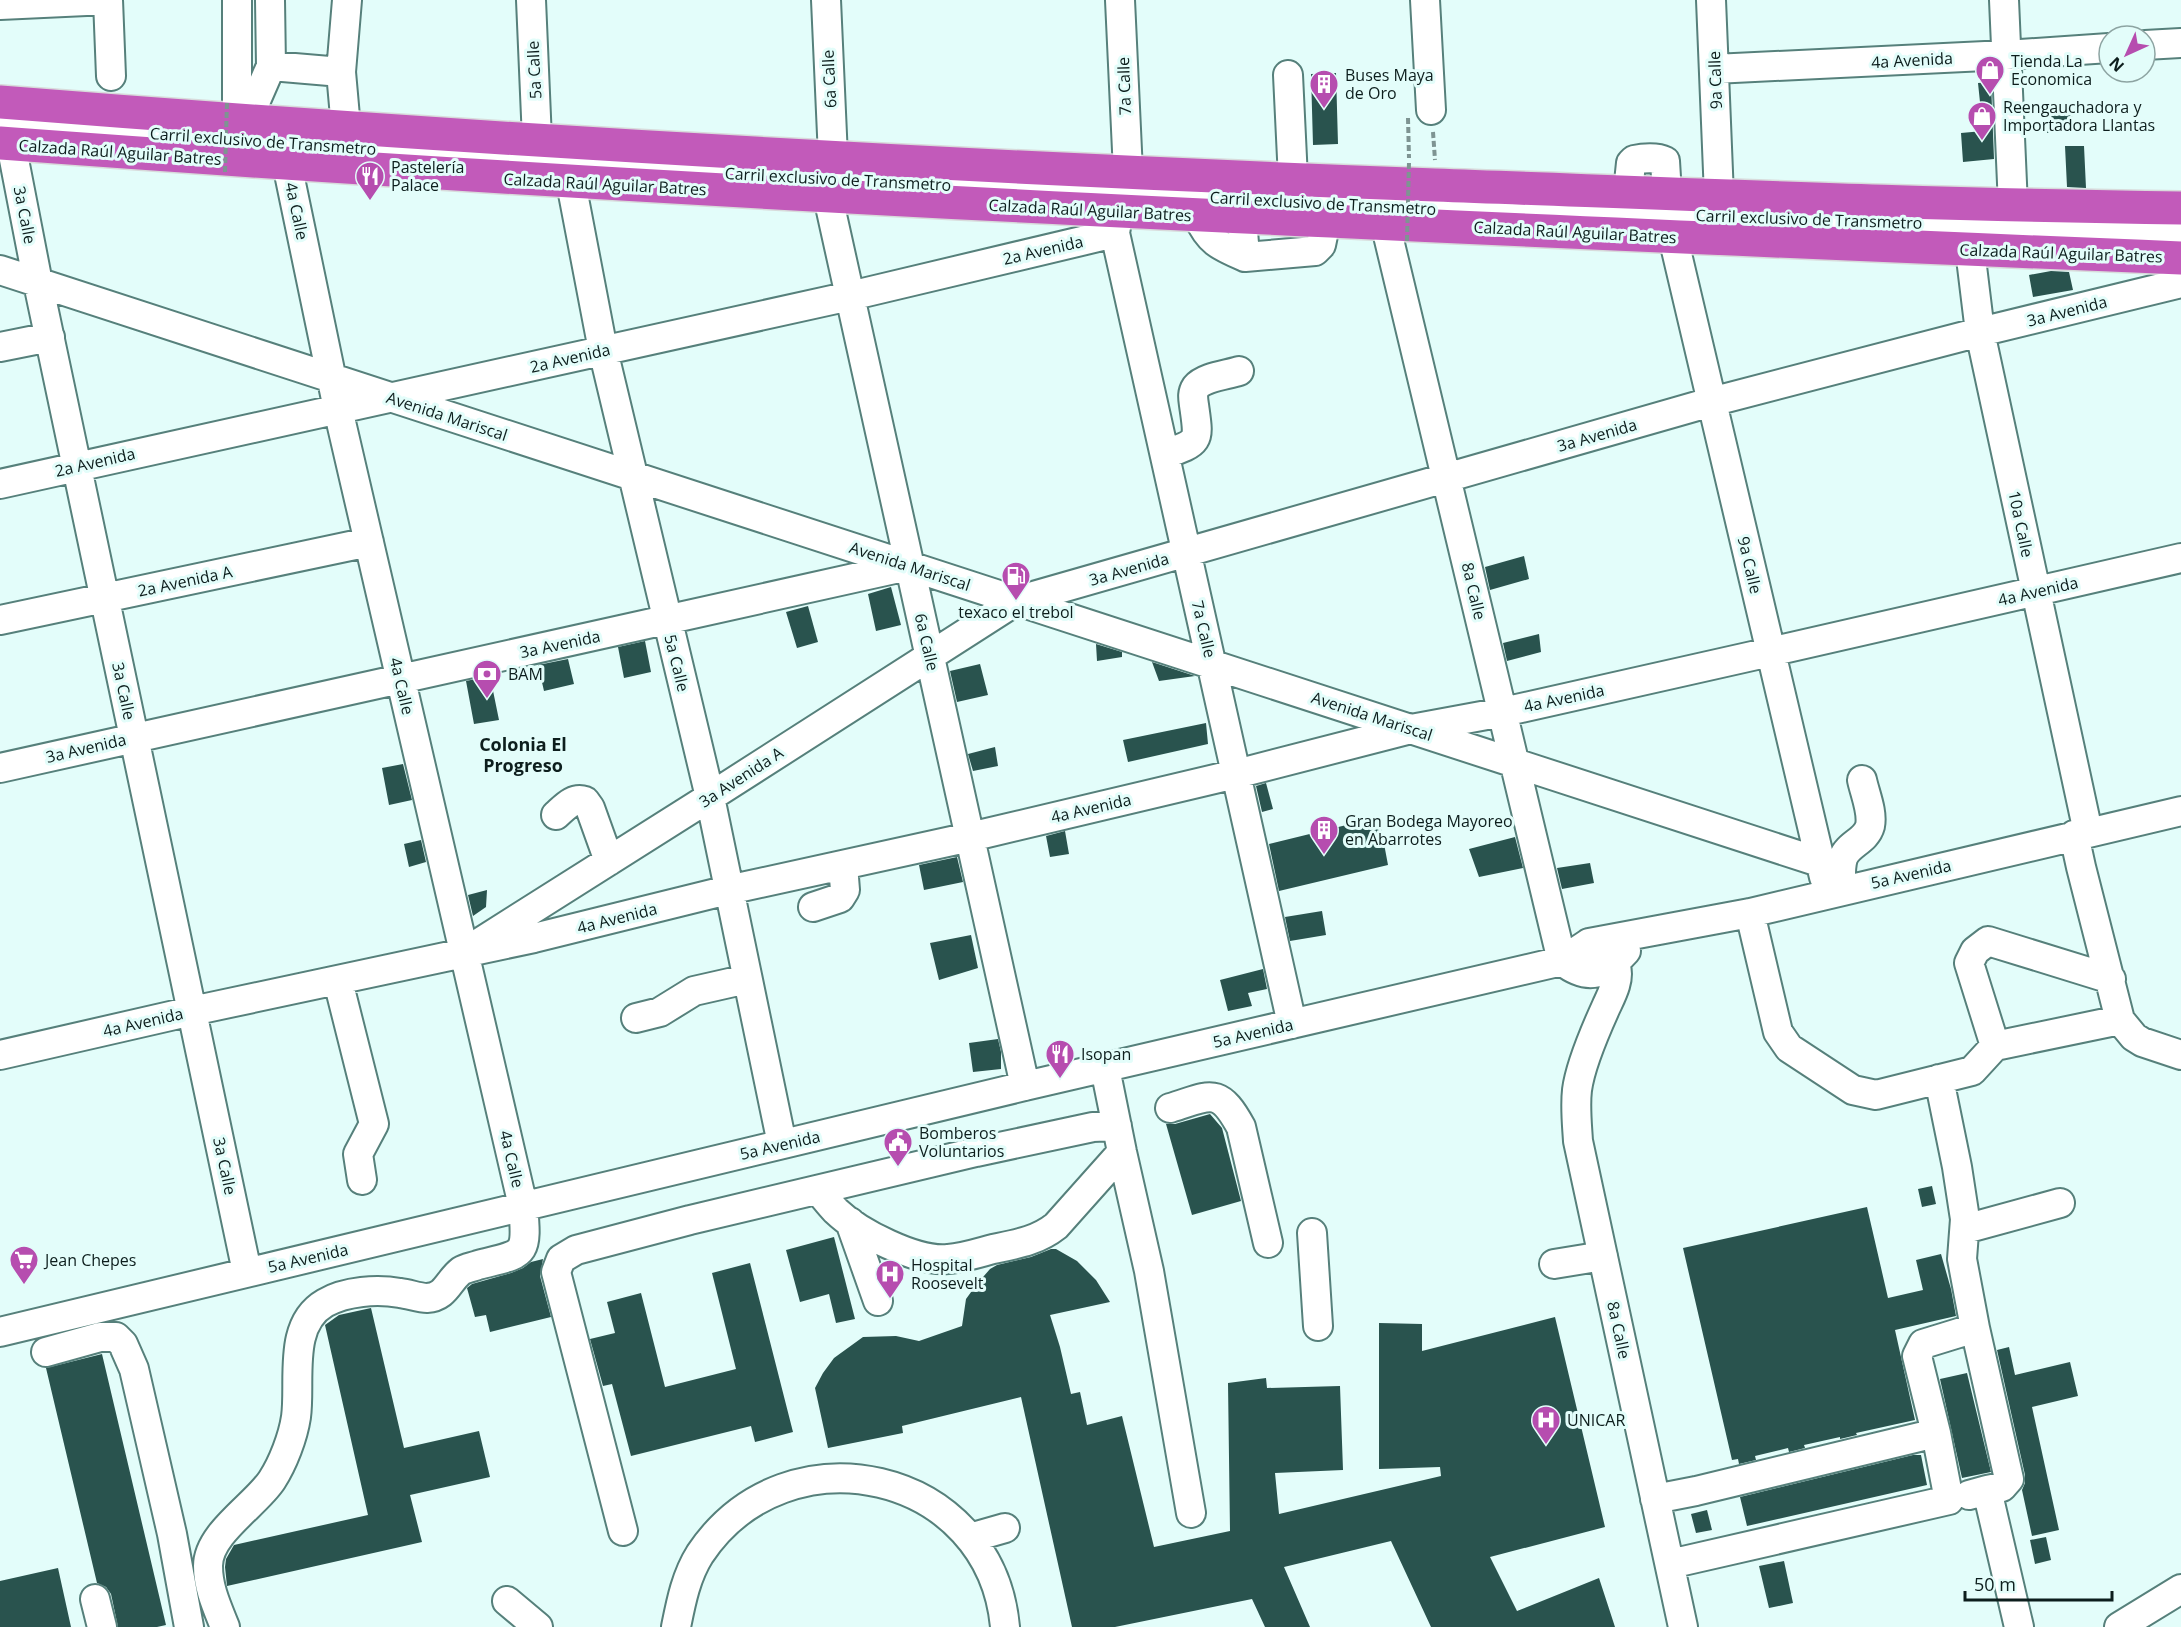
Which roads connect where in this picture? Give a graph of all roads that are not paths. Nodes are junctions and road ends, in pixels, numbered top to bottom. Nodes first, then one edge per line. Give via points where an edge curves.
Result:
1 (108, 0) edge
2 (237, 0) edge
3 (270, 0) edge
4 (347, 0) edge
5 (531, 0) edge
6 (826, 0) edge
7 (1120, 0) edge
8 (1425, 0) edge
9 (1711, 0) edge
10 (2004, 0) edge
11 (0, 5) edge
12 (2181, 43) edge
13 (2157, 44) edge
14 (2097, 49) edge
15 (2006, 55) junction
16 (271, 66) junction
17 (1714, 69) junction
18 (341, 72) junction
19 (1288, 75) dead end
20 (111, 76) dead end
21 (0, 102) edge
22 (237, 105) junction
23 (1419, 111) road end
24 (346, 128) junction
25 (4, 136) edge
26 (537, 140) junction
27 (833, 157) junction
28 (287, 164) junction
29 (1128, 172) junction
30 (1293, 179) junction
31 (571, 183) junction
32 (1719, 196) junction
33 (828, 197) junction
34 (2013, 206) junction
35 (2181, 208) edge
36 (1197, 215) junction
37 (1242, 217) junction
38 (1326, 221) junction
39 (1117, 222) junction
40 (1396, 232) junction
41 (2181, 232) edge
42 (1673, 237) junction
43 (1970, 250) junction
44 (1245, 257) junction
45 (2181, 258) edge
46 (0, 270) edge
47 (38, 283) junction
48 (2181, 283) edge
49 (850, 296) junction
50 (1980, 332) junction
51 (50, 337) junction
52 (0, 347) edge
53 (603, 350) junction
54 (1239, 371) dead end
55 (332, 378) junction
56 (392, 398) junction
57 (1712, 402) junction
58 (338, 409) junction
59 (1165, 454) junction
60 (77, 465) junction
61 (634, 476) junction
62 (1447, 479) junction
63 (0, 484) edge
64 (369, 542) junction
65 (1187, 553) junction
66 (2181, 558) edge
67 (910, 566) junction
68 (2035, 591) junction
69 (105, 598) junction
70 (1016, 601) junction
71 (0, 620) edge
72 (666, 621) junction
73 (1770, 652) junction
74 (930, 656) junction
75 (1211, 663) junction
76 (401, 678) junction
77 (1503, 712) junction
78 (1411, 729) junction
79 (134, 737) junction
80 (1515, 763) junction
81 (0, 768) edge
82 (1236, 774) junction
83 (1862, 780) dead end
84 (710, 797) junction
85 (2181, 811) edge
86 (556, 815) dead end
87 (2081, 834) junction
88 (970, 837) junction
89 (609, 861) junction
90 (1819, 862) junction
91 (843, 865) junction
92 (728, 890) junction
93 (1835, 892) junction
94 (813, 907) dead end
95 (1750, 913) junction
96 (1640, 934) junction
97 (1589, 943) junction
98 (464, 952) junction
99 (1614, 964) junction
100 (1572, 966) junction
101 (747, 978) junction
102 (2111, 979) junction
103 (338, 981) junction
104 (192, 1011) junction
105 (636, 1018) dead end
106 (2120, 1020) junction
107 (1292, 1024) junction
108 (1595, 1033) junction
109 (1995, 1046) junction
110 (0, 1055) edge
111 (2181, 1055) edge
112 (1105, 1068) junction
113 (1939, 1079) junction
114 (1025, 1086) junction
115 (1170, 1108) dead end
116 (1120, 1139) junction
117 (782, 1144) junction
118 (362, 1180) dead end
119 (818, 1190) junction
120 (2060, 1203) dead end
121 (523, 1206) junction
122 (850, 1222) junction
123 (1965, 1229) junction
124 (1312, 1233) dead end
125 (1268, 1243) dead end
126 (1603, 1256) junction
127 (1554, 1264) dead end
128 (247, 1272) junction
129 (878, 1301) dead end
130 (1318, 1326) dead end
131 (1975, 1328) junction
132 (0, 1332) edge
133 (46, 1352) dead end
134 (1936, 1433) junction
135 (1987, 1490) junction
136 (1655, 1499) junction
137 (1949, 1500) junction
138 (1191, 1513) dead end
139 (1005, 1528) dead end
140 (623, 1531) dead end
141 (970, 1538) junction
142 (1670, 1564) junction
143 (2181, 1589) edge
144 (95, 1599) dead end
145 (507, 1601) dead end
146 (102, 1627) edge
147 (189, 1627) edge
148 (225, 1627) edge
149 (538, 1627) edge
150 (676, 1627) edge
151 (1005, 1627) edge
152 (1683, 1627) edge
153 (2019, 1627) edge
154 (2119, 1627) edge

1 - 11 street
1 - 20 street
2 - 22 street
3 - 16 street
4 - 18 street
5 - 26 street, 5a Calle
6 - 27 street, 6a Calle
7 - 29 street, 7a Calle
8 - 23 street
9 - 17 street, 9a Calle
10 - 15 street
12 - 13 street
14 - 15 street, 4a Avenida
15 - 17 street, 4a Avenida
15 - 34 street
16 - 18 street
16 - 22 street
17 - 32 street, 9a Calle
18 - 24 street
19 - 30 street
21 - 22 highway
22 - 24 highway
24 - 26 highway
25 - 28 highway, Calzada Raúl Aguilar Batres
25 - 41 street, Carril exclusivo de Transmetro via 295,144 836,179 1392,207
25 - 47 street, 3a Calle
26 - 27 highway
27 - 29 highway
28 - 31 highway, Calzada Raúl Aguilar Batres
28 - 55 street, 4a Calle
29 - 30 highway
30 - 32 highway
31 - 33 highway, Calzada Raúl Aguilar Batres
31 - 53 street, 5a Calle
32 - 34 highway
33 - 39 highway, Calzada Raúl Aguilar Batres
33 - 49 street, 6a Calle
34 - 35 highway
36 - 37 highway, Calzada Raúl Aguilar Batres
36 - 39 highway, Calzada Raúl Aguilar Batres
36 - 44 street via 1217,245
37 - 38 highway, Calzada Raúl Aguilar Batres
37 - 44 street
38 - 40 highway, Calzada Raúl Aguilar Batres
38 - 44 street via 1321,245 1315,251
39 - 49 street, 2a Avenida
39 - 59 street, 7a Calle
40 - 42 highway, Calzada Raúl Aguilar Batres
40 - 62 street, 8a Calle
42 - 43 highway, Calzada Raúl Aguilar Batres
42 - 57 street, 9a Calle
43 - 45 highway, Calzada Raúl Aguilar Batres
43 - 50 street, 10a Calle
46 - 47 street, Avenida Mariscal
47 - 51 street, 3a Calle
47 - 55 street, Avenida Mariscal
48 - 50 street, 3a Avenida
49 - 53 street, 2a Avenida
49 - 67 street, 6a Calle
50 - 57 street, 3a Avenida
50 - 68 street, 10a Calle
51 - 52 street
51 - 60 street, 3a Calle
53 - 56 street, 2a Avenida
53 - 61 street, 5a Calle
54 - 59 street via 1196,387 1192,396 1195,440
55 - 56 street, Avenida Mariscal
55 - 58 street, 4a Calle
56 - 58 street, 2a Avenida
56 - 61 street, Avenida Mariscal
57 - 62 street, 3a Avenida
57 - 73 street, 9a Calle
58 - 60 street, 2a Avenida
58 - 64 street, 4a Calle
59 - 65 street, 7a Calle
60 - 63 street, 2a Avenida
60 - 69 street, 3a Calle
61 - 67 street, Avenida Mariscal
61 - 72 street, 5a Calle
62 - 65 street, 3a Avenida
62 - 77 street, 8a Calle
64 - 69 street, 2a Avenida A
64 - 76 street, 4a Calle
65 - 70 street, 3a Avenida
65 - 75 street, 7a Calle
66 - 68 street, 4a Avenida
67 - 70 street, Avenida Mariscal
67 - 72 street, 3a Avenida
67 - 74 street, 6a Calle
68 - 73 street, 4a Avenida
68 - 87 street, 10a Calle
69 - 71 street, 2a Avenida A
69 - 79 street, 3a Calle
70 - 74 street, 3a Avenida A
70 - 75 street, Avenida Mariscal
72 - 76 street, 3a Avenida
72 - 84 street, 5a Calle
73 - 77 street, 4a Avenida
73 - 90 street, 9a Calle
74 - 84 street, 3a Avenida A
74 - 88 street, 6a Calle
75 - 78 street, Avenida Mariscal
75 - 82 street, 7a Calle
76 - 79 street, 3a Avenida
76 - 98 street, 4a Calle
77 - 78 street, 4a Avenida
77 - 80 street, 8a Calle
78 - 80 street, Avenida Mariscal
78 - 82 street, 4a Avenida
79 - 81 street, 3a Avenida
79 - 104 street, 3a Calle
80 - 90 street, Avenida Mariscal
80 - 100 street, 8a Calle
82 - 88 street, 4a Avenida
82 - 107 street, 7a Calle
83 - 93 street via 1870,825 1842,859
84 - 89 street, 3a Avenida A
84 - 92 street, 5a Calle
85 - 87 street, 5a Avenida
86 - 89 street via 570,803 585,801
87 - 93 street, 5a Avenida
87 - 102 street, 10a Calle via 2081,867
88 - 91 street, 4a Avenida
88 - 114 street, 6a Calle
89 - 98 street, 3a Avenida A
90 - 93 street, 9a Calle
91 - 92 street, 4a Avenida
91 - 94 street via 845,890 840,898
92 - 98 street, 4a Avenida
92 - 101 street, 5a Calle
93 - 95 street, 5a Avenida
95 - 96 street, 5a Avenida
95 - 113 street via 1778,1032 1789,1048 1853,1090 1876,1095
96 - 97 street, 5a Avenida
96 - 99 street
97 - 99 street
97 - 100 street, 5a Avenida
98 - 103 street, 4a Avenida
98 - 121 street, 4a Calle
99 - 100 street, 5a Avenida via 1601,972
99 - 108 street, 8a Calle via 1614,987
100 - 107 street, 5a Avenida
100 - 108 street, 8a Calle via 1595,998
101 - 105 street via 694,991 660,1012
101 - 117 street, 5a Calle
102 - 106 street, 10a Calle
102 - 109 street via 1988,941 1975,951 1969,963
103 - 104 street, 4a Avenida
103 - 118 street via 374,1124 358,1154
104 - 110 street, 4a Avenida
104 - 128 street, 3a Calle
106 - 109 street
106 - 111 street via 2142,1042
107 - 112 street, 5a Avenida
108 - 126 street, 8a Calle via 1577,1087 1576,1112 1578,1141
109 - 113 street via 1972,1071
112 - 114 street, 5a Avenida
112 - 116 street
113 - 123 street
114 - 117 street, 5a Avenida
115 - 125 street via 1206,1097 1217,1098 1232,1110 1240,1127
116 - 119 street via 1093,1127
116 - 122 street via 1056,1226 1028,1242 947,1259 918,1257
116 - 138 street via 1149,1271
117 - 121 street, 5a Avenida
119 - 122 street
119 - 140 street via 576,1250 561,1259 556,1272
120 - 123 street
121 - 128 street, 5a Avenida
121 - 148 street, 4a Calle via 524,1243 520,1253 509,1259 462,1269 442,1294 427,1298 372,1292 346,1295 324,1304 306,1320 299,1346 296,1418 287,1448 272,1481 237,1516 217,1542 208,1563 210,1587
122 - 129 street
123 - 131 street via 1962,1259
124 - 130 street
126 - 127 street
126 - 136 street, 8a Calle
128 - 132 street, 5a Avenida
131 - 134 street via 1923,1344 1917,1356
131 - 135 street via 2009,1479 2002,1487
133 - 147 street via 100,1336 116,1337 123,1344 134,1368
134 - 136 street
134 - 137 street
135 - 137 street
135 - 153 street
136 - 142 street, 8a Calle
137 - 142 street
139 - 141 street
141 - 150 street via 941,1511 907,1491 879,1482 830,1477 791,1484 755,1500 724,1524 700,1555 683,1590
141 - 151 street via 990,1572
142 - 152 street, 8a Calle
143 - 154 street
144 - 146 street
145 - 149 street

